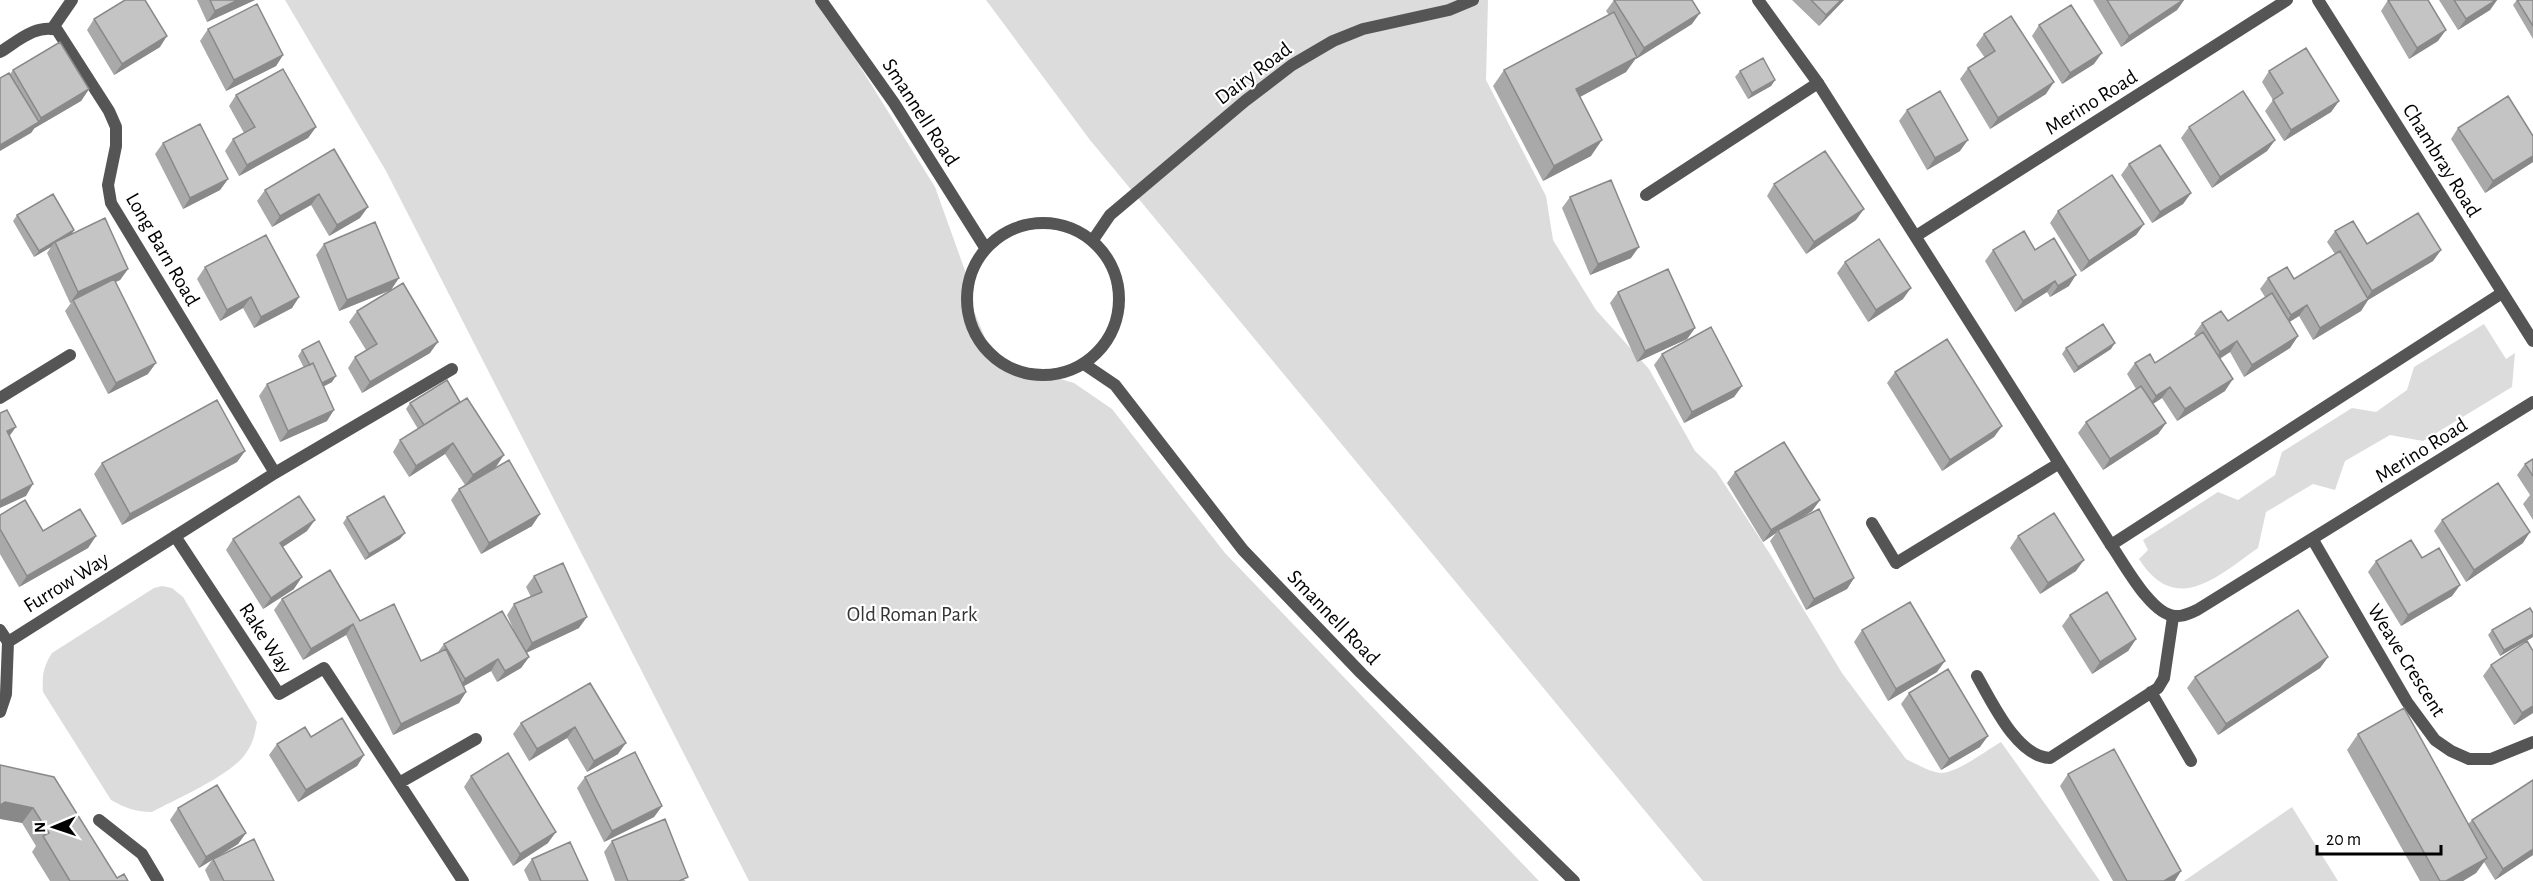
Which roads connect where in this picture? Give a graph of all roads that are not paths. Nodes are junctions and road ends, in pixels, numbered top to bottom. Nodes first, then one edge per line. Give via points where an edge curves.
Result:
1 (72, 0) edge
2 (820, 0) edge
3 (1473, 0) edge
4 (1758, 0) edge
5 (2287, 0) edge
6 (2318, 0) edge
7 (52, 29) junction
8 (0, 52) edge
9 (1818, 82) junction
10 (1646, 195) dead end
11 (1916, 236) junction
12 (1092, 240) junction
13 (986, 249) junction
14 (2502, 293) junction
15 (2533, 341) edge
16 (70, 355) dead end
17 (1084, 364) junction
18 (452, 369) dead end
19 (0, 398) edge
20 (2533, 402) edge
21 (2058, 464) junction
22 (275, 473) junction
23 (1872, 524) dead end
24 (175, 536) junction
25 (2313, 540) junction
26 (2111, 545) junction
27 (2173, 616) junction
28 (0, 630) edge
29 (8, 642) junction
30 (1977, 676) dead end
31 (2151, 692) junction
32 (0, 712) edge
33 (476, 739) dead end
34 (2533, 742) edge
35 (2191, 762) dead end
36 (399, 783) junction
37 (99, 820) dead end
38 (158, 881) edge
39 (463, 881) edge
40 (1574, 881) edge

1 - 7 street
2 - 13 street, Smannell Road via 894,103
3 - 12 street, Dairy Road via 1449,10 1363,30 1333,41 1292,65 1110,215
4 - 9 street
5 - 11 street, Merino Road
6 - 14 street, Chambray Road
7 - 8 street via 35,30
7 - 22 street, Long Barn Road via 57,30 103,100 116,127 108,185 111,203
9 - 10 street
9 - 11 street
11 - 21 street
12 - 13 street via 1066,225 1040,221 1020,225 996,237
12 - 17 street via 1110,261 1118,286 1118,315 1108,339
13 - 17 street via 976,260 966,299 970,326 984,349 1008,367 1033,375 1065,372
14 - 15 street, Chambray Road
14 - 26 street
16 - 19 street
17 - 40 street, Smannell Road via 1116,385 1251,558 1369,681
18 - 22 street, Furrow Way
20 - 25 street, Merino Road
21 - 23 street via 1896,563
21 - 26 street
22 - 24 street, Furrow Way
24 - 29 street, Furrow Way
24 - 36 street, Rake Way via 279,694 324,668
25 - 27 street, Merino Road via 2197,610
25 - 34 street, Weave Crescent via 2407,702 2435,740 2469,759 2491,759
26 - 27 street via 2146,596
27 - 31 street via 2164,678
28 - 29 street
29 - 32 street via 6,694
30 - 31 street via 2006,726 2028,751 2042,758 2050,758
31 - 35 street
33 - 36 street
36 - 39 street, Rake Way
37 - 38 street via 142,854

